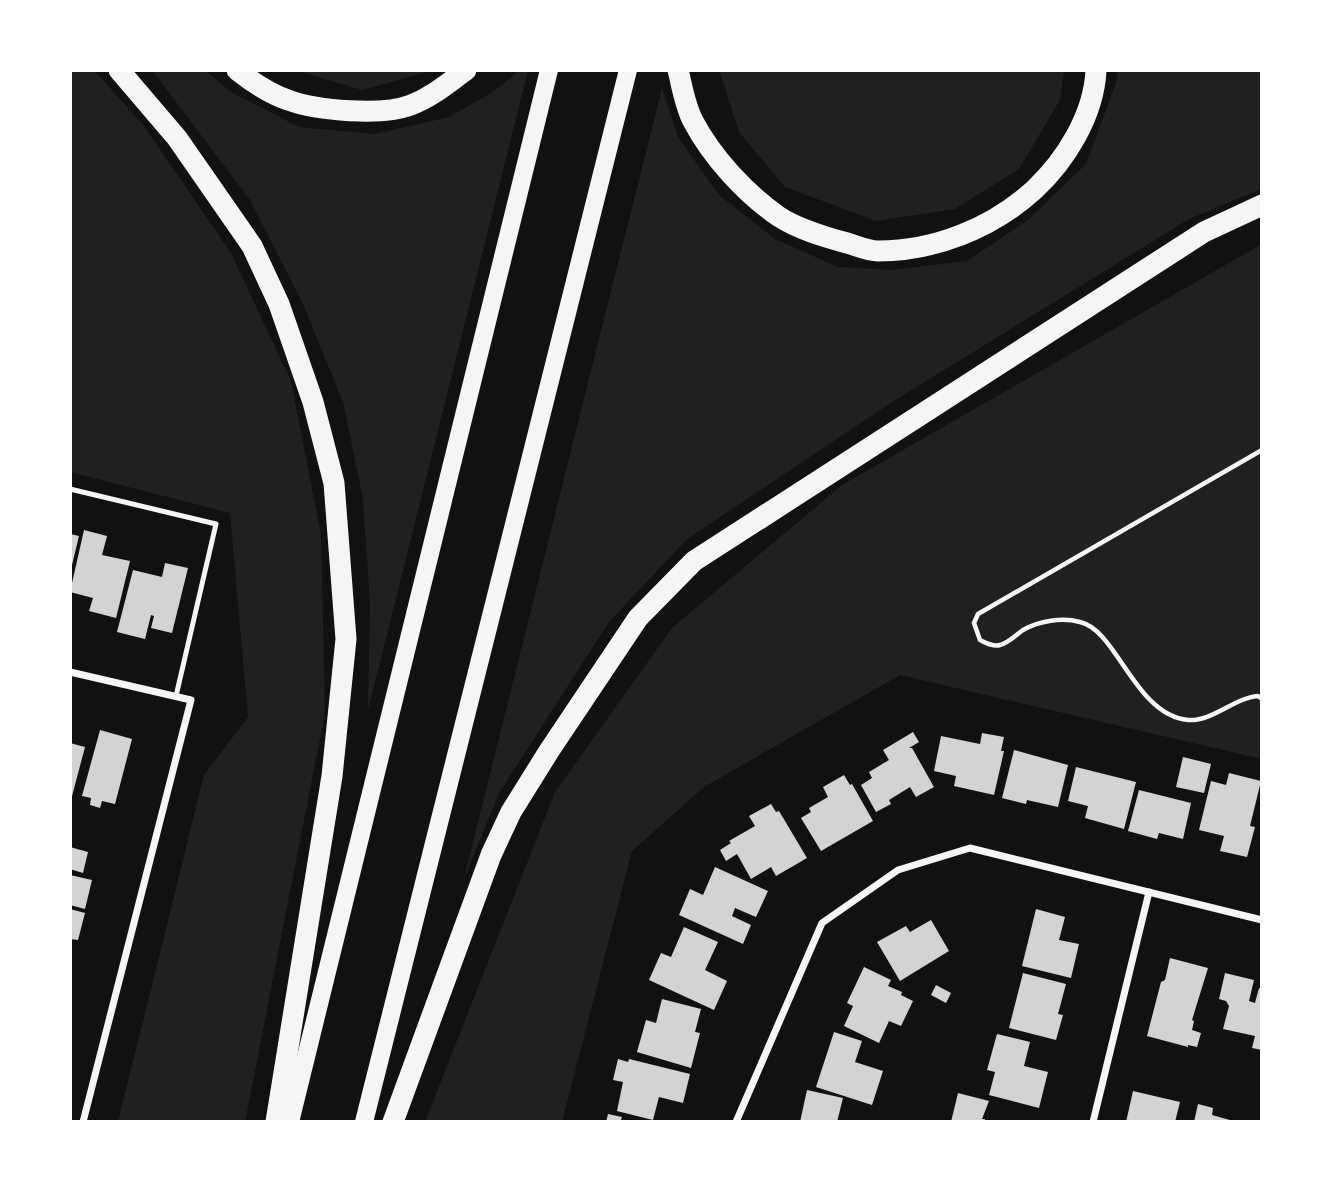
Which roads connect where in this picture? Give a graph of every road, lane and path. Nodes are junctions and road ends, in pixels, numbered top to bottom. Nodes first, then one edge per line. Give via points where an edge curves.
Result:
1 (119, 70) edge
2 (237, 70) edge
3 (466, 70) edge
4 (549, 70) edge
5 (628, 70) edge
6 (678, 70) edge
7 (1096, 70) edge
8 (1262, 205) edge
9 (1262, 450) edge
10 (70, 489) edge
11 (70, 672) edge
12 (176, 696) junction
13 (1262, 699) edge
14 (1149, 892) junction
15 (1262, 920) edge
16 (83, 1122) edge
17 (276, 1122) edge
18 (290, 1122) edge
19 (364, 1122) edge
20 (393, 1122) edge
21 (736, 1122) edge
22 (1093, 1122) edge

1 - 17 highway via 177,138 252,246 279,304 313,402 334,483 346,639 332,776
2 - 3 highway via 287,100 369,111 409,106
4 - 18 main road
5 - 19 main road
6 - 7 highway via 692,120 732,176 780,217 824,237 876,251 927,245 969,233 1014,208 1052,173 1077,134 1096,86
8 - 20 highway via 1193,240 694,561 638,618 512,812 486,868
9 - 13 path via 978,614 974,622 980,639 1000,645 1045,622 1084,622 1096,630 1137,686 1179,718 1205,717 1245,697
10 - 12 lane via 216,524
11 - 12 street
12 - 16 street via 191,700
14 - 15 street
14 - 21 street via 970,848 898,870 822,923
14 - 22 street

